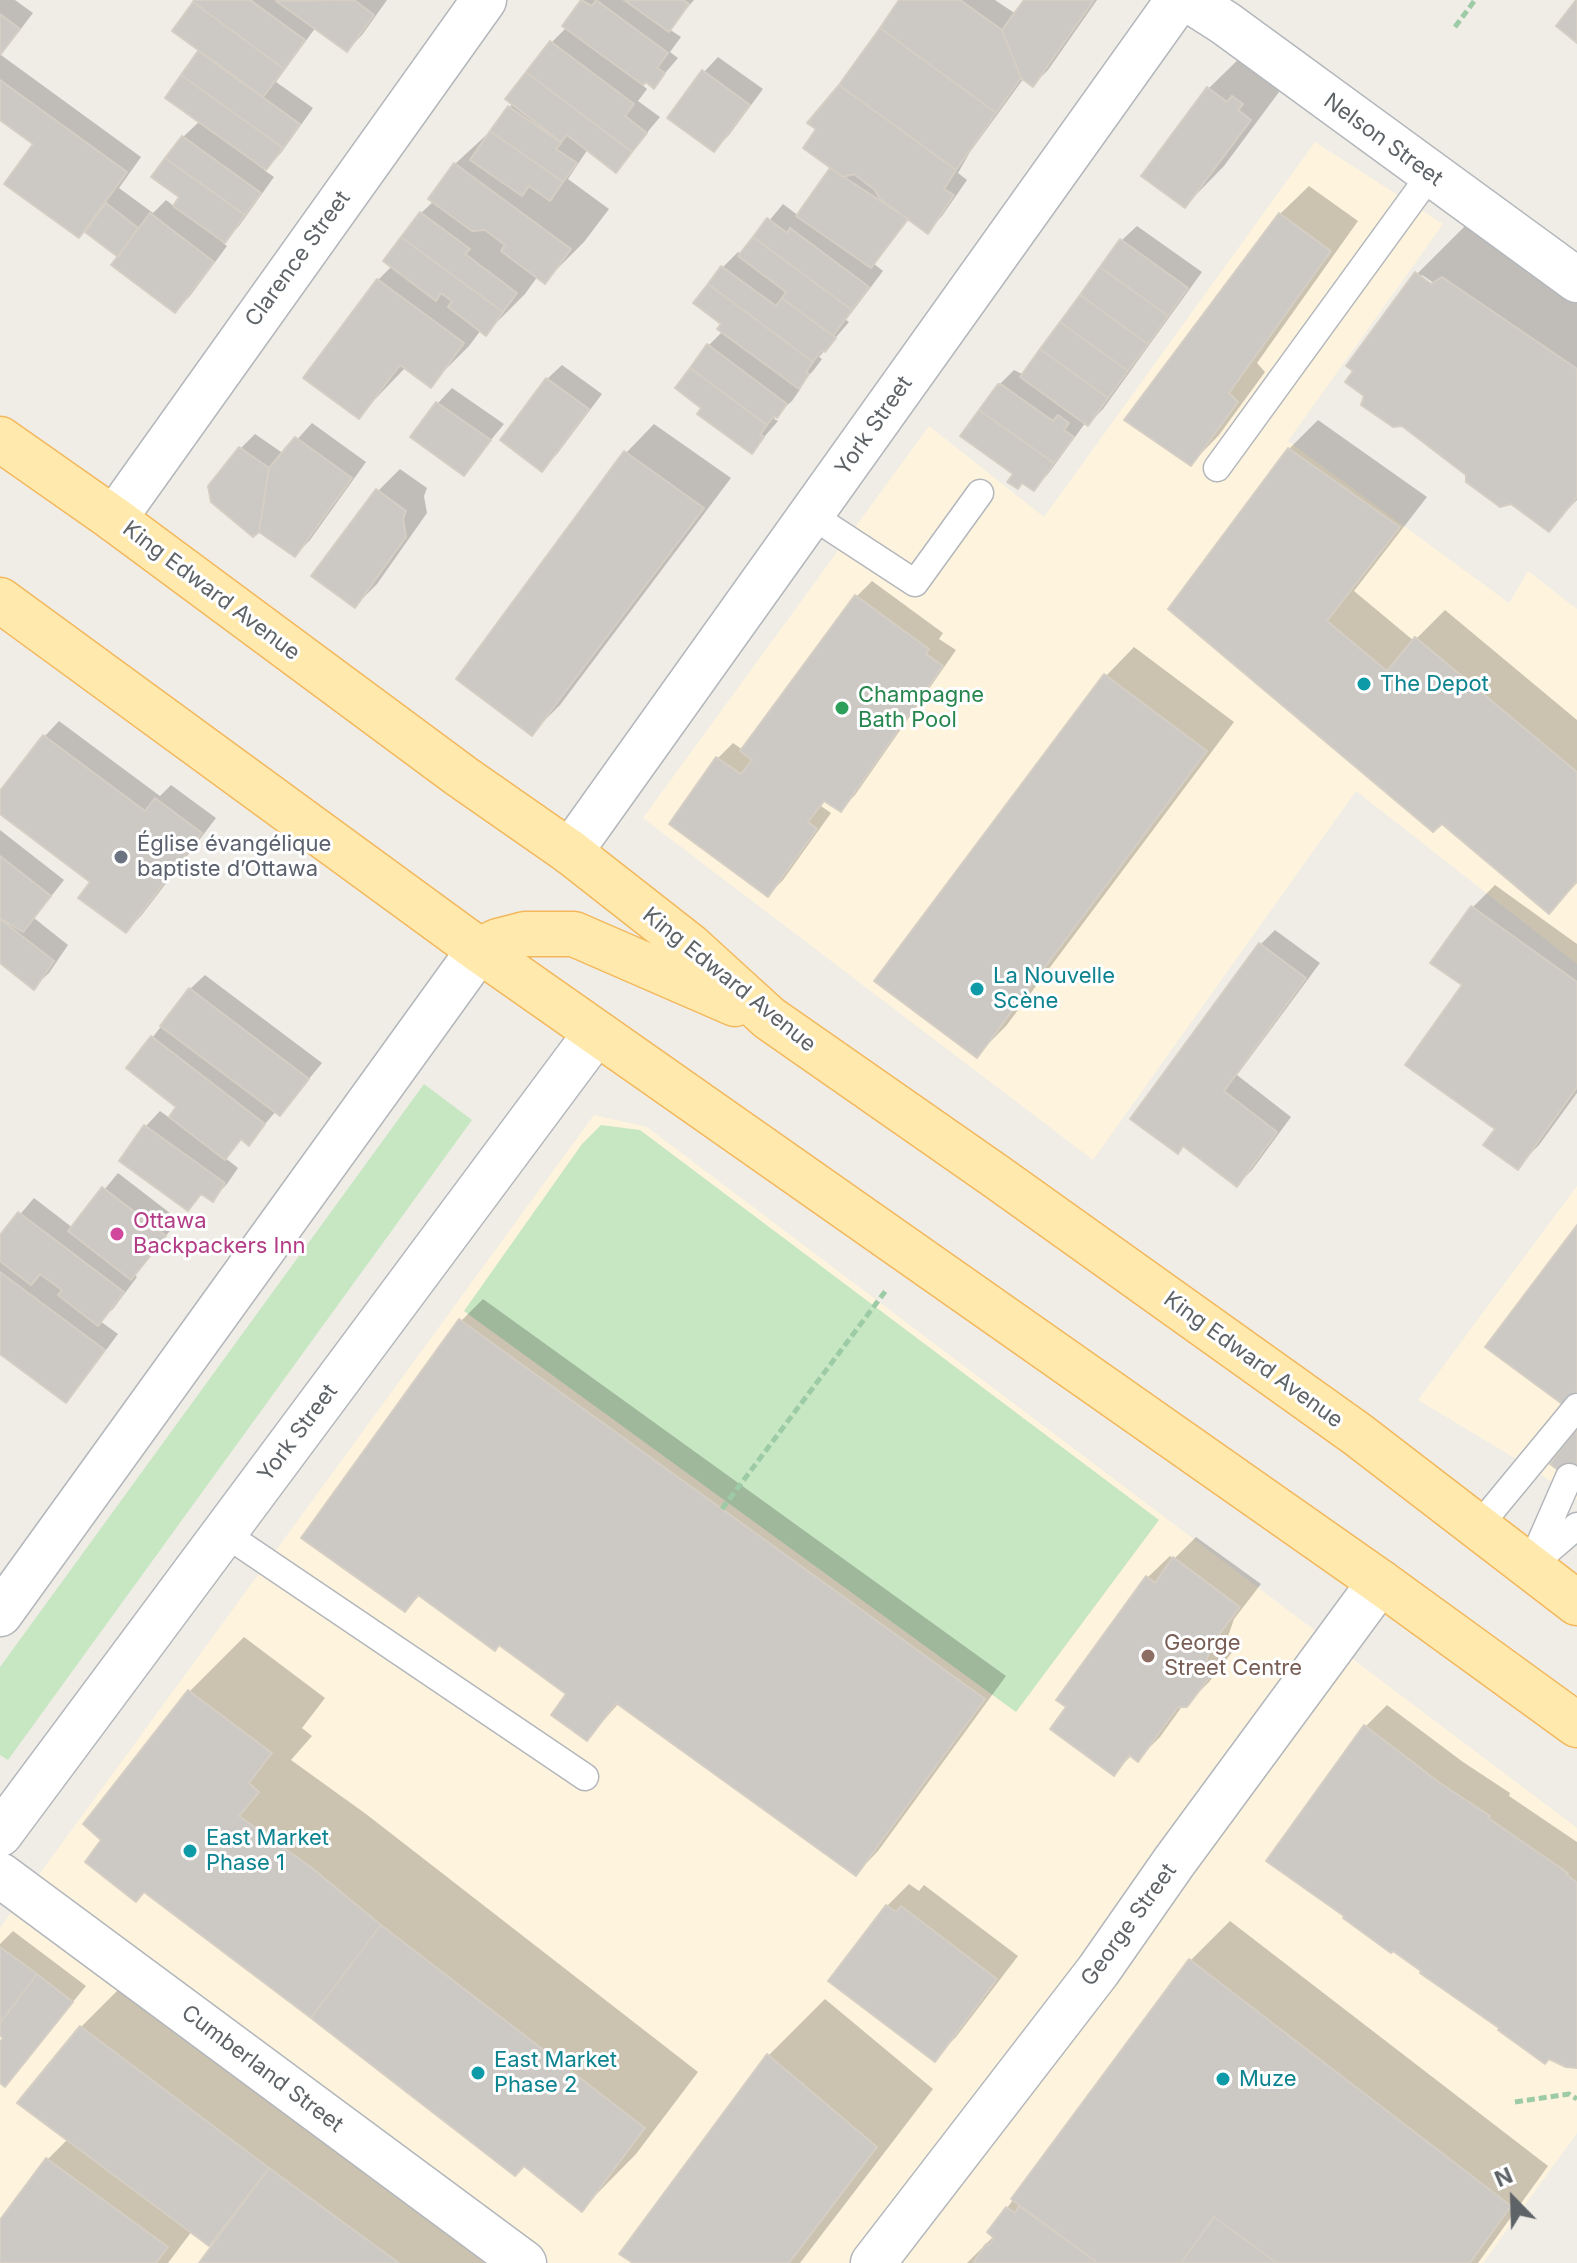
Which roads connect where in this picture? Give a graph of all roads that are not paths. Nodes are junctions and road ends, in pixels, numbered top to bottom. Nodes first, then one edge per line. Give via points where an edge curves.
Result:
1 (484, 0) edge
2 (1178, 0) edge
3 (1189, 0) edge
4 (1430, 175) junction
5 (1577, 280) edge
6 (0, 439) edge
7 (1217, 468) dead end
8 (980, 493) dead end
9 (811, 515) junction
10 (114, 519) junction
11 (0, 600) edge
12 (570, 852) junction
13 (479, 950) junction
14 (769, 1018) junction
15 (596, 1033) junction
16 (1577, 1407) edge
17 (1569, 1477) dead end
18 (1577, 1526) edge
19 (1478, 1527) junction
20 (224, 1533) junction
21 (1530, 1566) junction
22 (1380, 1582) junction
23 (1577, 1603) edge
24 (0, 1614) edge
25 (1577, 1725) edge
26 (585, 1777) dead end
27 (0, 1834) edge
28 (0, 1875) edge
29 (524, 2263) edge
30 (873, 2263) edge

1 - 10 street, Clarence Street
2 - 9 street, York Street
3 - 4 street, Nelson Street
4 - 5 street, Nelson Street
4 - 7 lane
6 - 10 main road, King Edward Avenue
8 - 9 lane via 915,583
9 - 12 street, York Street
10 - 12 main road, King Edward Avenue
11 - 13 main road
12 - 14 main road, King Edward Avenue via 690,946
13 - 14 main road via 525,934 574,934
13 - 15 main road
13 - 24 street
14 - 19 main road, King Edward Avenue
15 - 20 street, York Street
15 - 22 main road
16 - 19 lane
17 - 21 lane
18 - 21 lane
19 - 21 main road, King Edward Avenue
20 - 26 lane
20 - 27 street, York Street
21 - 23 main road, King Edward Avenue
22 - 25 main road
22 - 30 street, George Street via 1098,1971
28 - 29 street, Cumberland Street

